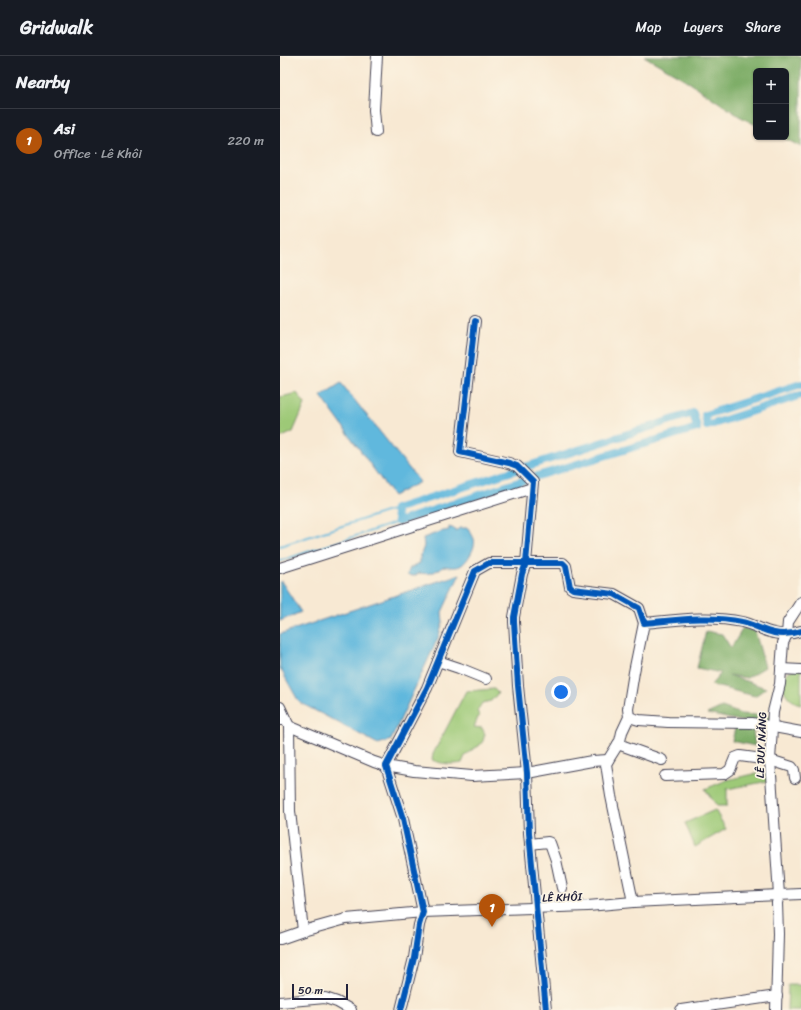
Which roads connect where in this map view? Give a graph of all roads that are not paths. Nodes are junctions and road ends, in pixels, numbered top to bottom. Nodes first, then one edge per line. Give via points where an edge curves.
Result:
1 (377, 56) edge
2 (376, 132) dead end
3 (475, 321) dead end
4 (532, 485) junction
5 (526, 563) junction
6 (280, 568) edge
7 (801, 602) edge
8 (644, 623) junction
9 (801, 631) edge
10 (787, 634) junction
11 (438, 661) junction
12 (781, 669) junction
13 (801, 670) edge
14 (486, 679) dead end
15 (280, 707) edge
16 (629, 717) junction
17 (285, 722) edge
18 (772, 727) junction
19 (801, 732) edge
20 (618, 744) junction
21 (608, 760) junction
22 (662, 760) dead end
23 (770, 760) junction
24 (386, 766) junction
25 (527, 773) junction
26 (665, 776) dead end
27 (795, 778) dead end
28 (530, 844) junction
29 (562, 888) dead end
30 (801, 894) edge
31 (779, 895) junction
32 (633, 902) junction
33 (536, 908) junction
34 (423, 912) junction
35 (303, 931) junction
36 (280, 939) edge
37 (777, 996) junction
38 (280, 1002) edge
39 (699, 1009) edge
40 (351, 1010) edge
41 (401, 1010) edge
42 (546, 1010) edge
43 (681, 1010) edge
44 (776, 1010) edge

1 - 2 street via 374,110
3 - 4 street via 460,452 519,467
4 - 5 street
4 - 6 street
5 - 8 street via 563,563 566,566 570,587 614,594 638,608
5 - 11 street via 490,563 475,571
5 - 25 street via 514,622
7 - 10 street, LÊ DUY NĂNG via 788,622
8 - 10 street via 710,618 742,622 773,633
8 - 16 street via 628,709
9 - 10 street
10 - 12 street, LÊ DUY NĂNG via 783,643
11 - 14 street
11 - 24 street
12 - 13 street
12 - 18 street, LÊ DUY NĂNG
15 - 17 street
16 - 18 street via 668,722 752,723
16 - 20 street
17 - 24 street
17 - 35 street via 290,812
18 - 19 street
18 - 23 street, LÊ DUY NĂNG
20 - 21 street
20 - 22 street
21 - 25 street via 592,760
21 - 32 street via 606,764 611,796
23 - 26 street via 740,756 735,758 730,770 724,774
23 - 27 street via 792,767
23 - 31 street, LÊ DUY NĂNG
24 - 25 street via 472,776
24 - 34 street via 404,820
25 - 28 street
28 - 29 street via 550,843
28 - 33 street
30 - 31 street, LÊ KHÔI
31 - 32 street, LÊ KHÔI
31 - 37 street, LÊ DUY NĂNG
32 - 33 street, LÊ KHÔI
33 - 34 street, LÊ KHÔI
33 - 42 street
34 - 35 street, LÊ KHÔI via 346,919
34 - 41 street
35 - 36 street, LÊ KHÔI
37 - 39 street
37 - 44 street, LÊ DUY NĂNG
38 - 40 street via 326,998
39 - 43 street

